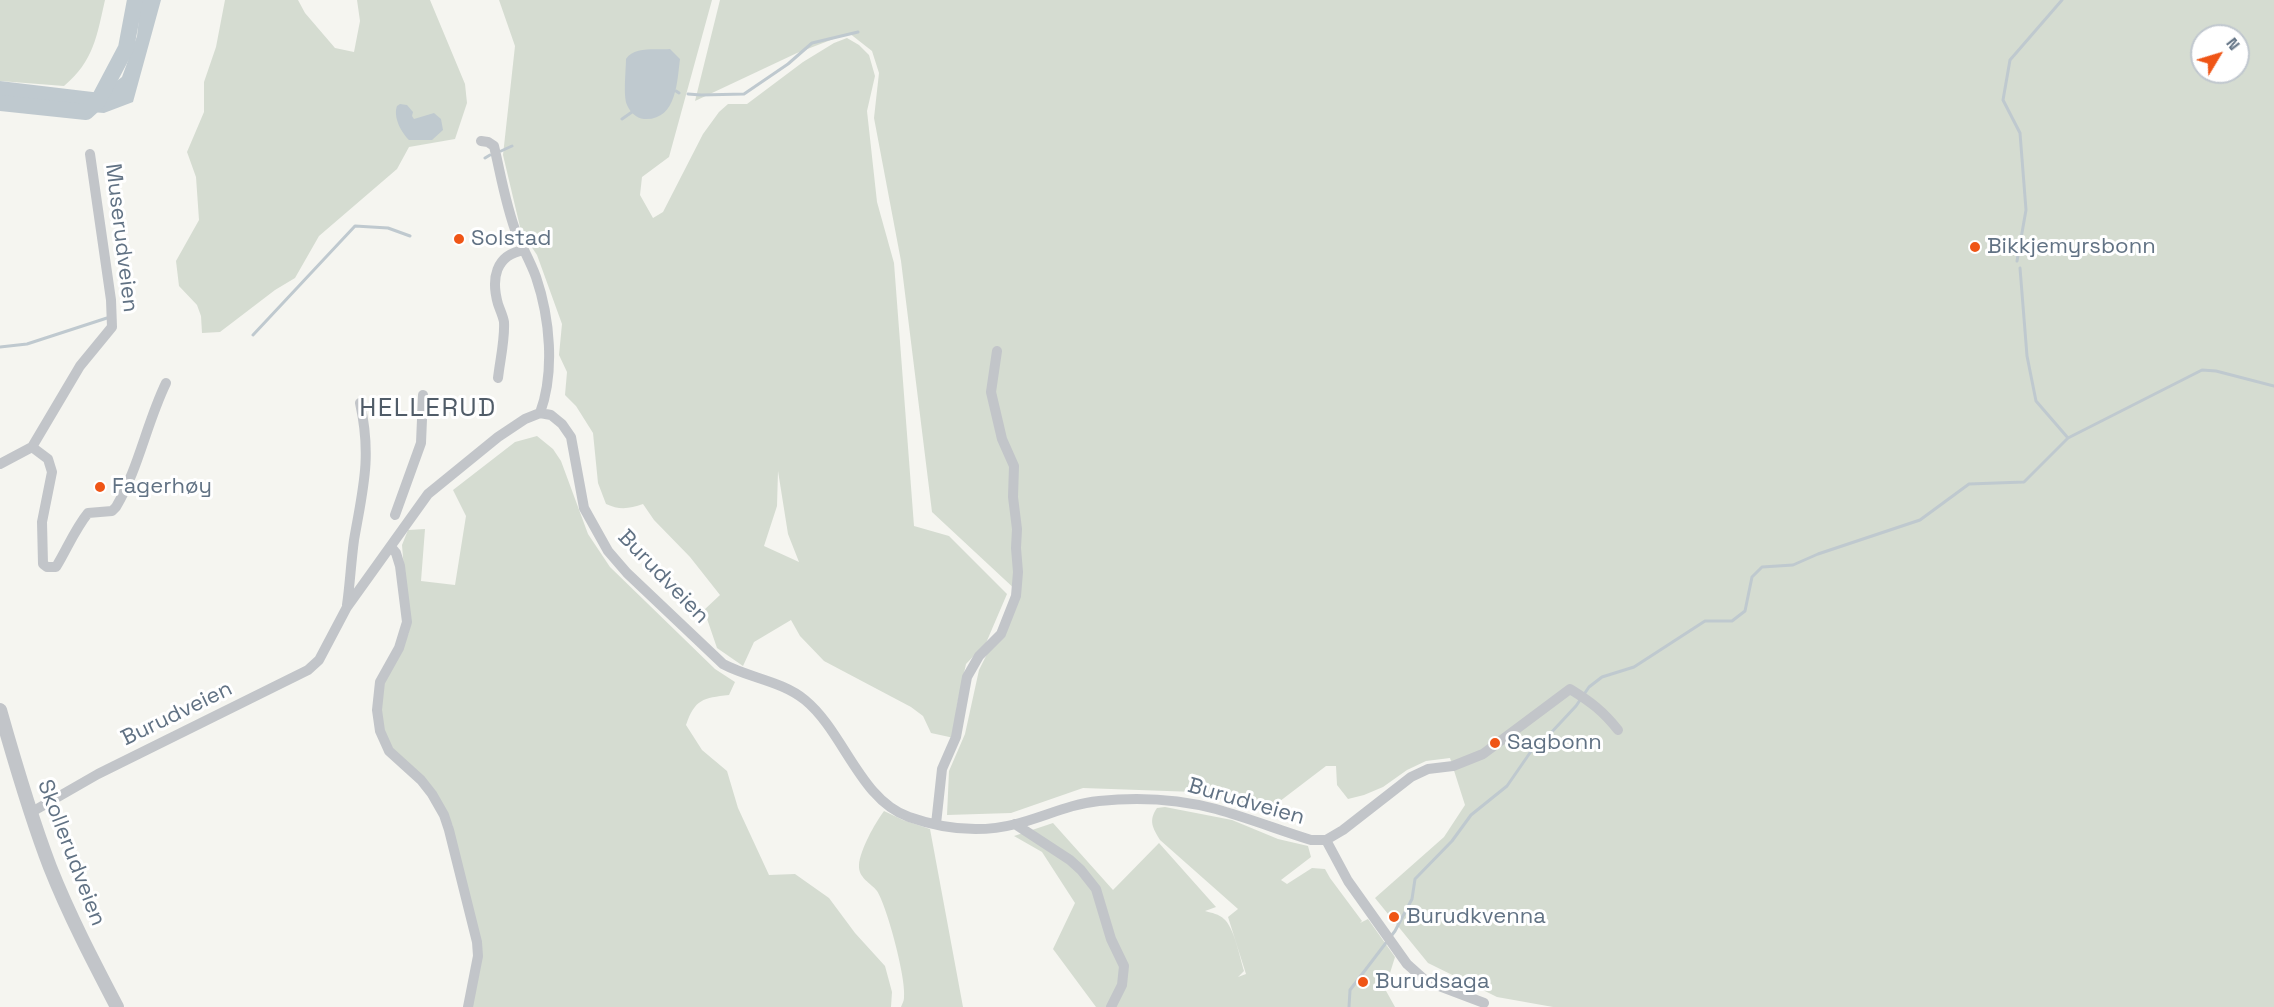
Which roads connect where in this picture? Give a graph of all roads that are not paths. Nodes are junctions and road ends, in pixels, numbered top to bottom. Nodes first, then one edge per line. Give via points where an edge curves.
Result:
1 (481, 141) dead end
2 (90, 154) dead end
3 (524, 250) junction
4 (997, 351) dead end
5 (498, 378) dead end
6 (166, 383) dead end
7 (423, 395) dead end
8 (360, 403) dead end
9 (540, 413) junction
10 (32, 447) junction
11 (0, 464) edge
12 (394, 515) dead end
13 (391, 547) junction
14 (347, 607) junction
15 (0, 710) edge
16 (1618, 730) dead end
17 (30, 813) junction
18 (936, 824) junction
19 (1015, 824) junction
20 (1326, 840) junction
21 (1484, 1003) dead end
22 (117, 1007) edge
23 (468, 1007) edge
24 (1111, 1007) edge

1 - 3 street via 494,146
2 - 10 street, Muserudveien via 112,327 80,366
3 - 5 street via 507,255 497,268 495,282 504,321
3 - 9 street via 536,276 547,320 548,374
4 - 18 street via 991,392 1002,439 1014,466 1016,596 1001,634 979,656 967,676 956,737 942,770
6 - 10 street via 116,507 112,511 88,513 56,567 51,568 43,564 41,543 52,472 48,459
7 - 12 street via 421,443
8 - 14 street, Burudveien via 367,441 366,477
9 - 13 street, Burudveien via 498,437 428,494
9 - 18 street, Burudveien via 551,415 571,437 584,508 608,551 627,573 723,664 803,698 828,723 884,803 908,817
10 - 11 street
13 - 14 street, Burudveien
13 - 23 street via 400,566 407,622 399,648 380,682 380,731 389,751 432,794 449,830 477,942
14 - 17 street, Burudveien via 319,660 308,670 80,783
15 - 17 street, Skollerudveien
16 - 20 street, Burudveien via 1604,713 1577,694 1483,754 1411,777
17 - 22 street, Skollerudveien via 65,904
18 - 19 street, Burudveien via 972,830
19 - 20 street, Burudveien via 1081,803 1177,802 1214,809 1311,840
19 - 24 street via 1070,860 1096,889 1124,966 1122,985
20 - 21 street, Burudveien via 1348,881 1407,964 1426,981

